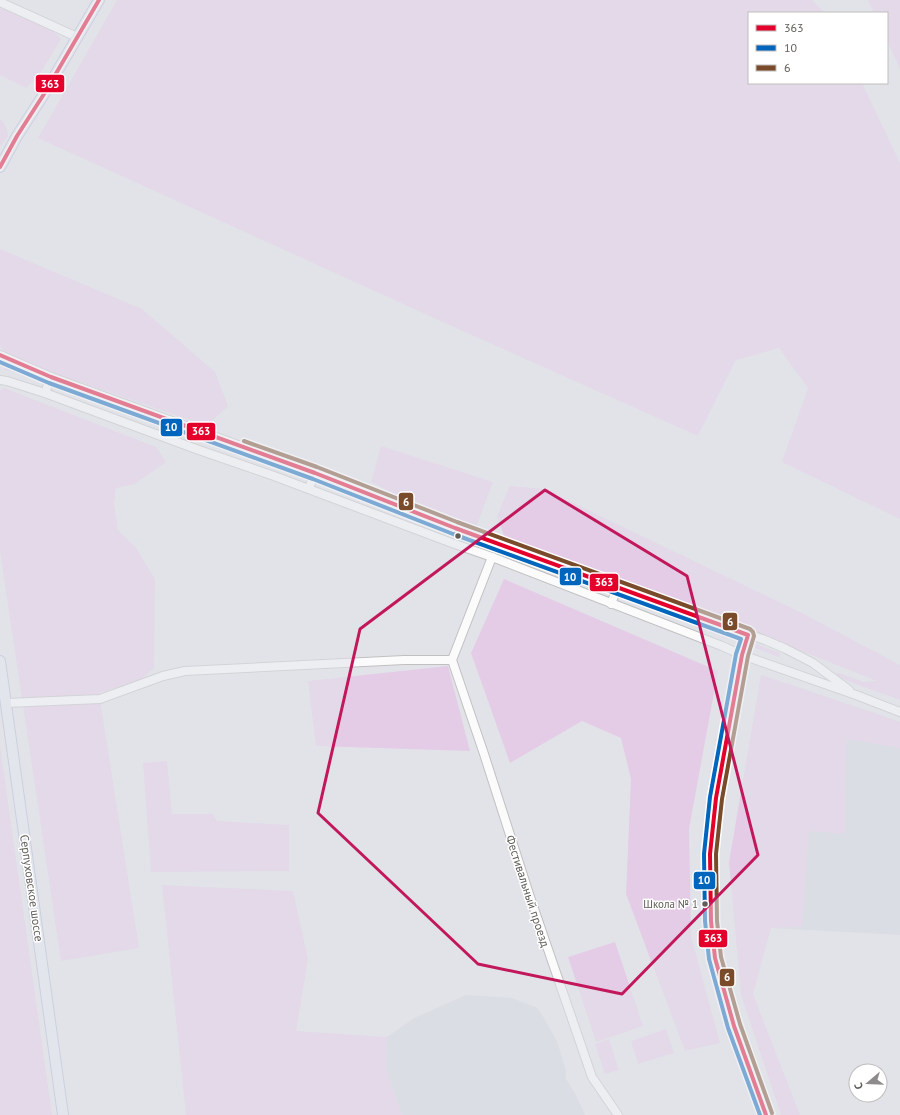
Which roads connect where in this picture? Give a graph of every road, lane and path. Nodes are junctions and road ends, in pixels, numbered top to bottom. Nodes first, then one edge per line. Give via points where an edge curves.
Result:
1 (99, 0) edge
2 (0, 2) edge
3 (77, 37) junction
4 (0, 167) edge
5 (0, 355) edge
6 (52, 377) junction
7 (0, 380) edge
8 (46, 393) junction
9 (315, 473) junction
10 (309, 488) junction
11 (455, 528) junction
12 (452, 543) junction
13 (492, 557) junction
14 (618, 588) junction
15 (611, 604) junction
16 (748, 635) junction
17 (742, 655) junction
18 (452, 660) junction
19 (0, 661) edge
20 (856, 695) junction
21 (6, 703) junction
22 (900, 712) edge
23 (63, 1115) edge
24 (618, 1115) edge
25 (766, 1115) edge

1 - 3 main road
2 - 3 street
3 - 4 main road
5 - 6 street
6 - 8 street
6 - 9 street
7 - 8 street
8 - 10 street
9 - 10 street
9 - 11 street
10 - 12 street
11 - 12 street
11 - 14 street
12 - 13 street
13 - 15 street
13 - 18 street
14 - 15 street
14 - 16 street
15 - 17 street
16 - 17 street
16 - 20 street via 786,649 813,663
17 - 20 street
17 - 25 street via 716,798 710,854 711,921 715,958 734,1026
18 - 21 street via 185,671 163,676 100,699
18 - 24 street, Фестивальный проезд via 592,1077
19 - 21 main road, Серпуховское шоссе
20 - 22 street
21 - 23 main road, Серпуховское шоссе

